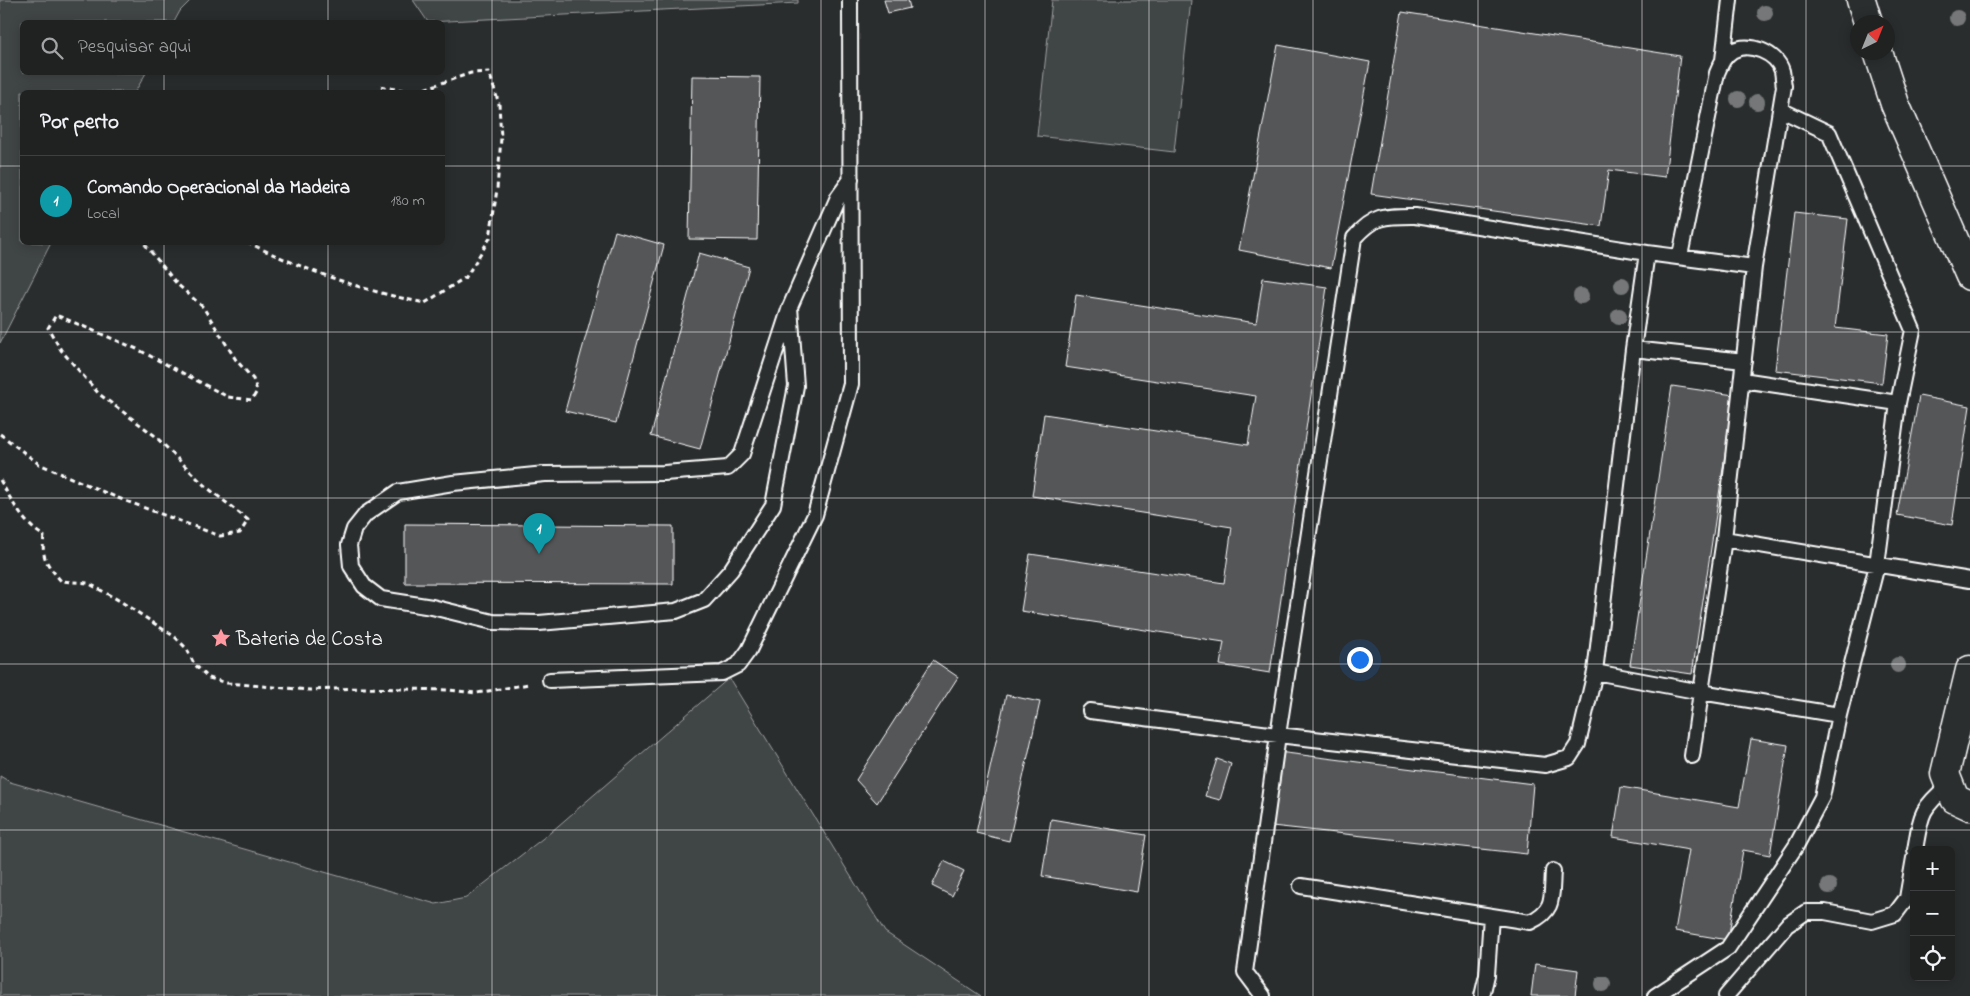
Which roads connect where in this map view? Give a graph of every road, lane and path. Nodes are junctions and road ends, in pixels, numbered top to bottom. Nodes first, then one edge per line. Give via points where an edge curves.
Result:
1 (850, 0) edge
2 (1730, 0) edge
3 (1860, 0) edge
4 (1865, 15) edge
5 (1723, 60) junction
6 (1881, 60) edge
7 (379, 86) dead end
8 (403, 90) edge
9 (421, 90) edge
10 (1781, 110) junction
11 (851, 179) junction
12 (146, 245) edge
13 (254, 245) edge
14 (1647, 253) junction
15 (1680, 256) junction
16 (1754, 267) junction
17 (1970, 276) edge
18 (790, 307) junction
19 (1633, 349) junction
20 (1744, 361) junction
21 (1742, 380) junction
22 (1898, 403) junction
23 (0, 434) edge
24 (0, 480) edge
25 (1724, 539) junction
26 (1878, 565) junction
27 (1970, 580) edge
28 (1970, 670) edge
29 (1595, 672) junction
30 (550, 680) joint
31 (1701, 692) junction
32 (1090, 711) dead end
33 (1839, 714) junction
34 (1278, 735) junction
35 (1692, 756) dead end
36 (1948, 786) junction
37 (1970, 806) edge
38 (1916, 846) edge
39 (1553, 871) dead end
40 (1910, 881) edge
41 (1302, 886) dead end
42 (1491, 916) junction
43 (1263, 996) edge
44 (1482, 996) edge
45 (1655, 996) edge
46 (1726, 996) edge

1 - 11 lane
2 - 5 lane
3 - 4 street
5 - 10 lane via 1733,50 1751,48 1774,57 1782,70
5 - 15 lane via 1717,73
6 - 17 street via 1895,104
7 - 8 path
9 - 13 path via 471,73 489,72 499,104 501,138 490,238 466,277 425,303 385,295 306,269
10 - 16 lane
10 - 22 lane via 1829,133 1913,330
11 - 18 lane via 838,197
11 - 30 lane via 851,384 815,515 749,650 738,665 722,672
12 - 23 path via 177,284 203,307 236,360 253,379 257,391 252,400 228,397 137,349 56,315 48,328 61,350 99,394 154,435 204,485 248,520 240,533 220,536 69,478 39,464
14 - 15 lane
14 - 19 lane
14 - 34 lane via 1415,216 1384,216 1366,224 1354,238
15 - 16 lane
16 - 20 lane
18 - 18 lane via 742,454 728,468 664,473 545,474 453,482 398,492 366,514 354,529 349,545 351,566 364,586 381,599 493,622 539,623 676,611 704,600 731,570 773,505 796,386
19 - 20 lane
19 - 29 lane
20 - 21 lane
21 - 22 lane
21 - 25 lane
22 - 26 lane
24 - 30 path via 14,505 33,529 44,536 42,552 61,581 88,583 175,637 208,678 227,683 310,690 477,693
25 - 26 lane
25 - 31 lane
26 - 27 lane
26 - 33 lane
28 - 36 street via 1945,774
29 - 31 lane
29 - 34 lane via 1578,744 1569,758 1545,765
31 - 33 lane
31 - 35 lane
32 - 34 lane
33 - 45 lane via 1822,797 1796,846 1728,948
34 - 43 lane via 1245,972
36 - 37 street via 1955,799
36 - 38 lane via 1929,801 1922,813
39 - 42 lane via 1550,903 1544,916 1530,922
40 - 46 lane via 1907,898 1895,914 1872,921 1825,912 1806,912 1787,925
41 - 42 lane
42 - 44 lane via 1487,975

